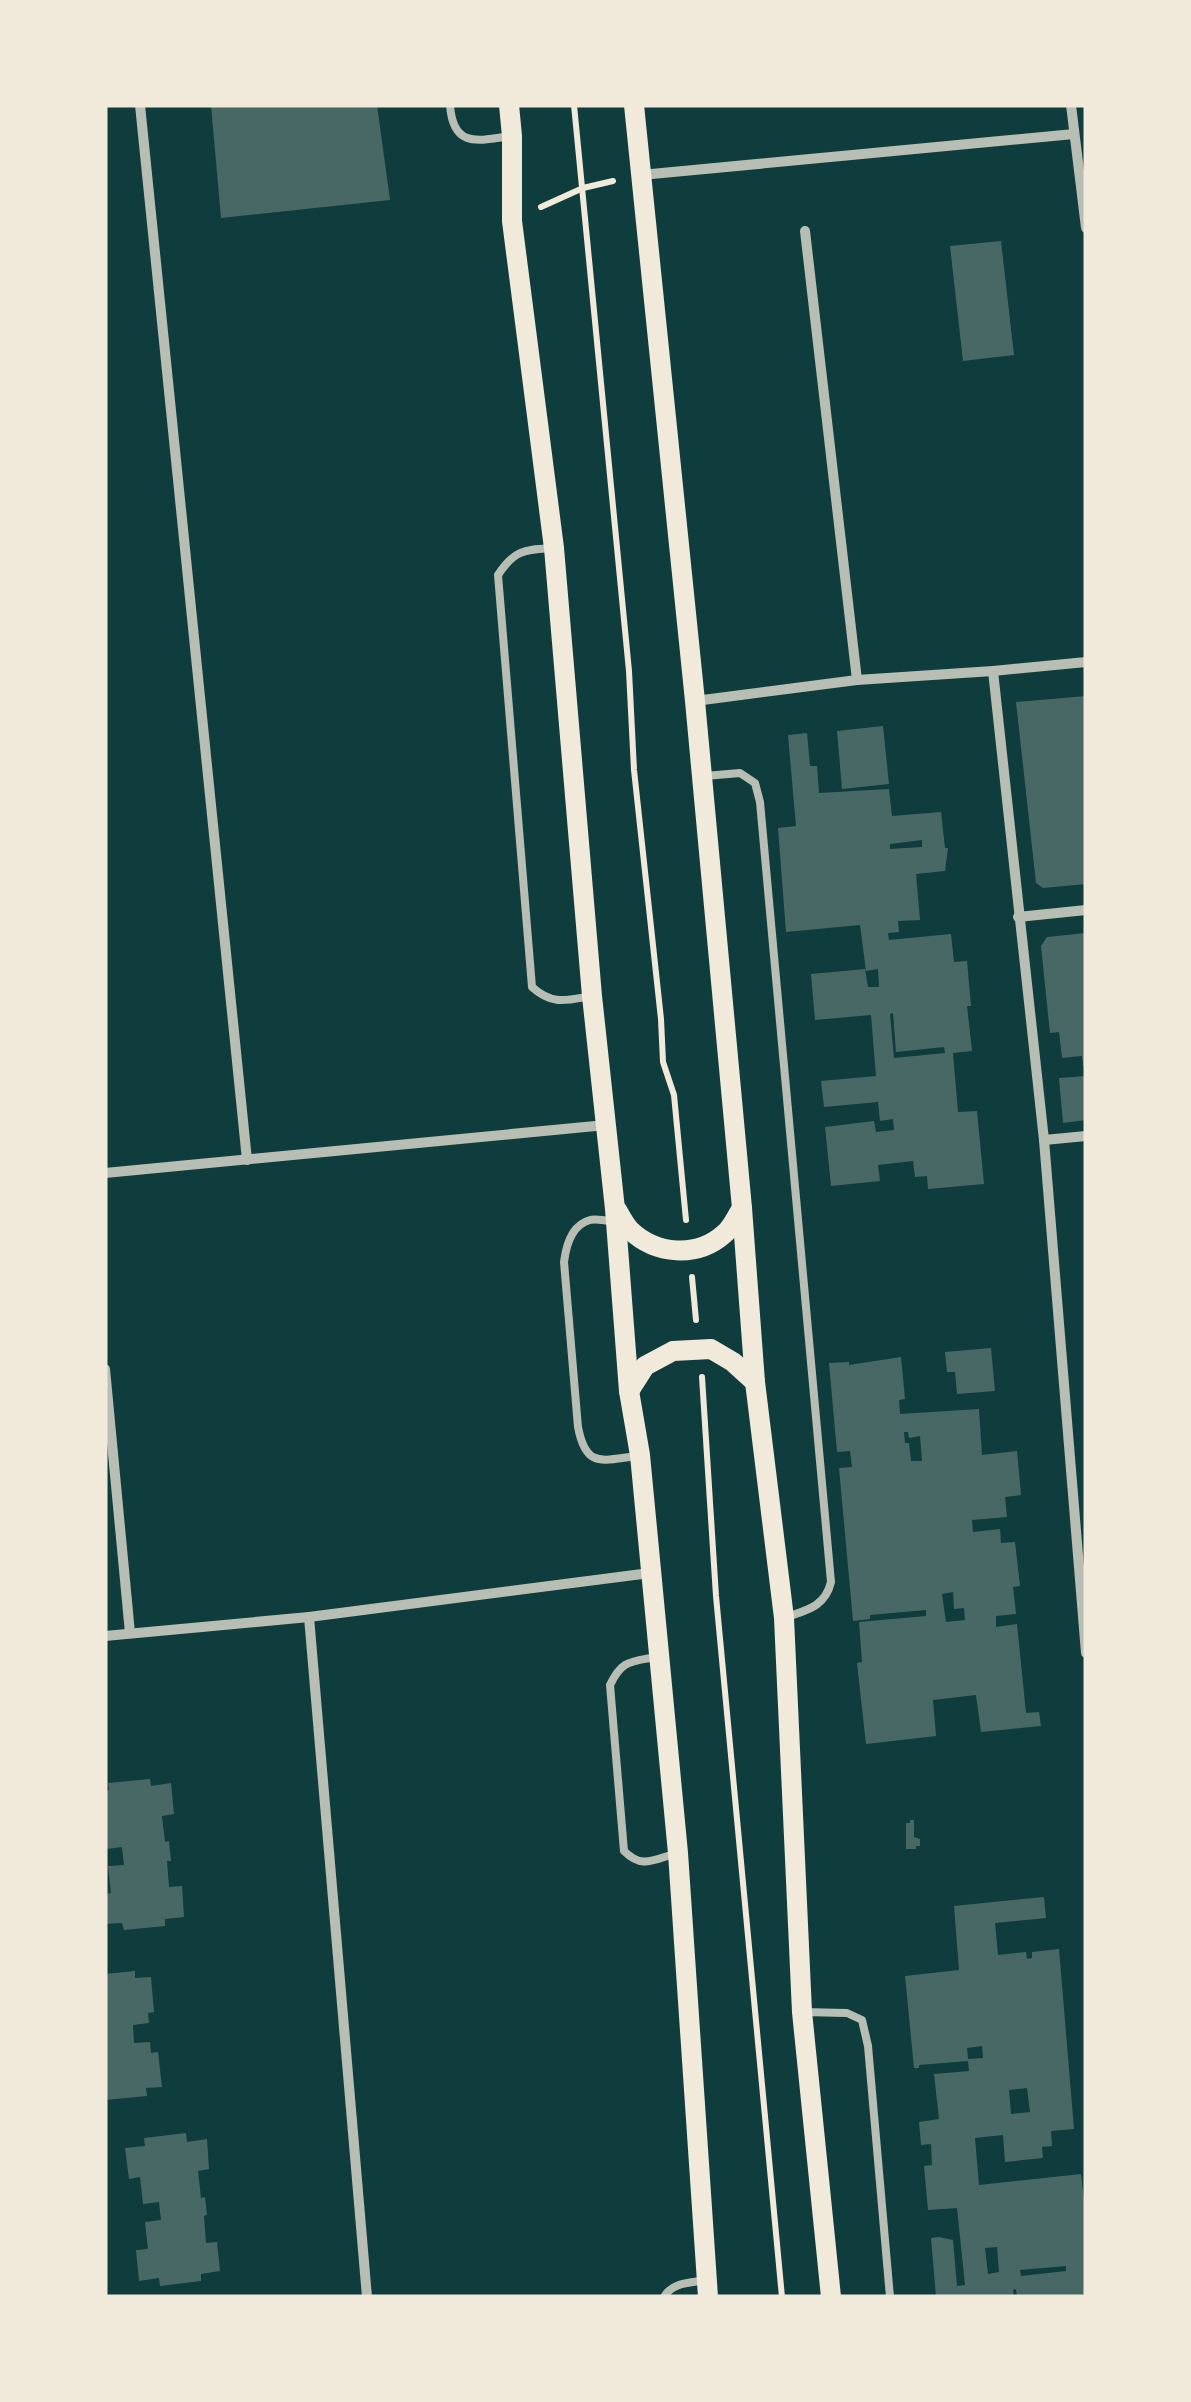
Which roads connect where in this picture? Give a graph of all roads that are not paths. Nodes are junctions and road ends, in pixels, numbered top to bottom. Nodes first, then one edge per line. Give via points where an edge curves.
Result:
1 (140, 105) edge
2 (450, 105) edge
3 (509, 105) edge
4 (634, 105) edge
5 (1071, 105) edge
6 (1074, 134) junction
7 (512, 136) junction
8 (640, 175) junction
9 (1086, 228) edge
10 (805, 232) dead end
11 (554, 548) junction
12 (1086, 662) edge
13 (993, 672) junction
14 (857, 680) junction
15 (695, 700) junction
16 (702, 776) junction
17 (1086, 910) edge
18 (1018, 917) junction
19 (592, 996) junction
20 (606, 1125) junction
21 (1086, 1136) edge
22 (1044, 1140) junction
23 (247, 1160) junction
24 (105, 1173) edge
25 (742, 1208) junction
26 (616, 1215) junction
27 (105, 1369) edge
28 (755, 1382) junction
29 (630, 1391) junction
30 (640, 1456) junction
31 (651, 1572) junction
32 (309, 1616) junction
33 (784, 1618) junction
34 (130, 1633) junction
35 (105, 1636) edge
36 (1086, 1653) edge
37 (660, 1656) junction
38 (678, 1853) junction
39 (802, 2012) junction
40 (707, 2288) edge
41 (368, 2297) edge
42 (664, 2297) edge
43 (831, 2297) edge
44 (890, 2297) edge

1 - 23 street
2 - 7 lane via 452,125 464,137
3 - 7 main road
4 - 8 main road
5 - 6 street
6 - 8 street
6 - 9 street
7 - 11 main road via 512,221
8 - 15 main road
10 - 14 street
11 - 19 main road
11 - 19 lane via 523,550 498,574 532,987 556,1001
12 - 13 street
13 - 14 street
13 - 18 street
14 - 15 street
15 - 16 main road
16 - 25 main road
16 - 33 lane via 740,772 756,783 760,802 831,1582 817,1607
17 - 18 street
18 - 22 street
19 - 20 main road
20 - 23 street
20 - 26 main road
21 - 22 street
22 - 36 street
23 - 24 street
25 - 26 main road via 727,1232 707,1246 675,1252 649,1244
25 - 28 main road
26 - 29 main road
26 - 30 lane via 589,1220 567,1244 578,1427 590,1457
27 - 34 street
28 - 29 main road via 711,1349 673,1351 646,1366
28 - 33 main road
29 - 30 main road
30 - 31 main road
31 - 32 street
31 - 37 main road
32 - 34 street
32 - 41 street
33 - 39 main road
34 - 35 street
37 - 38 main road
37 - 38 lane via 625,1662 610,1685 624,1851 646,1863
38 - 40 main road
39 - 43 main road
39 - 44 lane via 862,2020
40 - 42 lane via 676,2285

